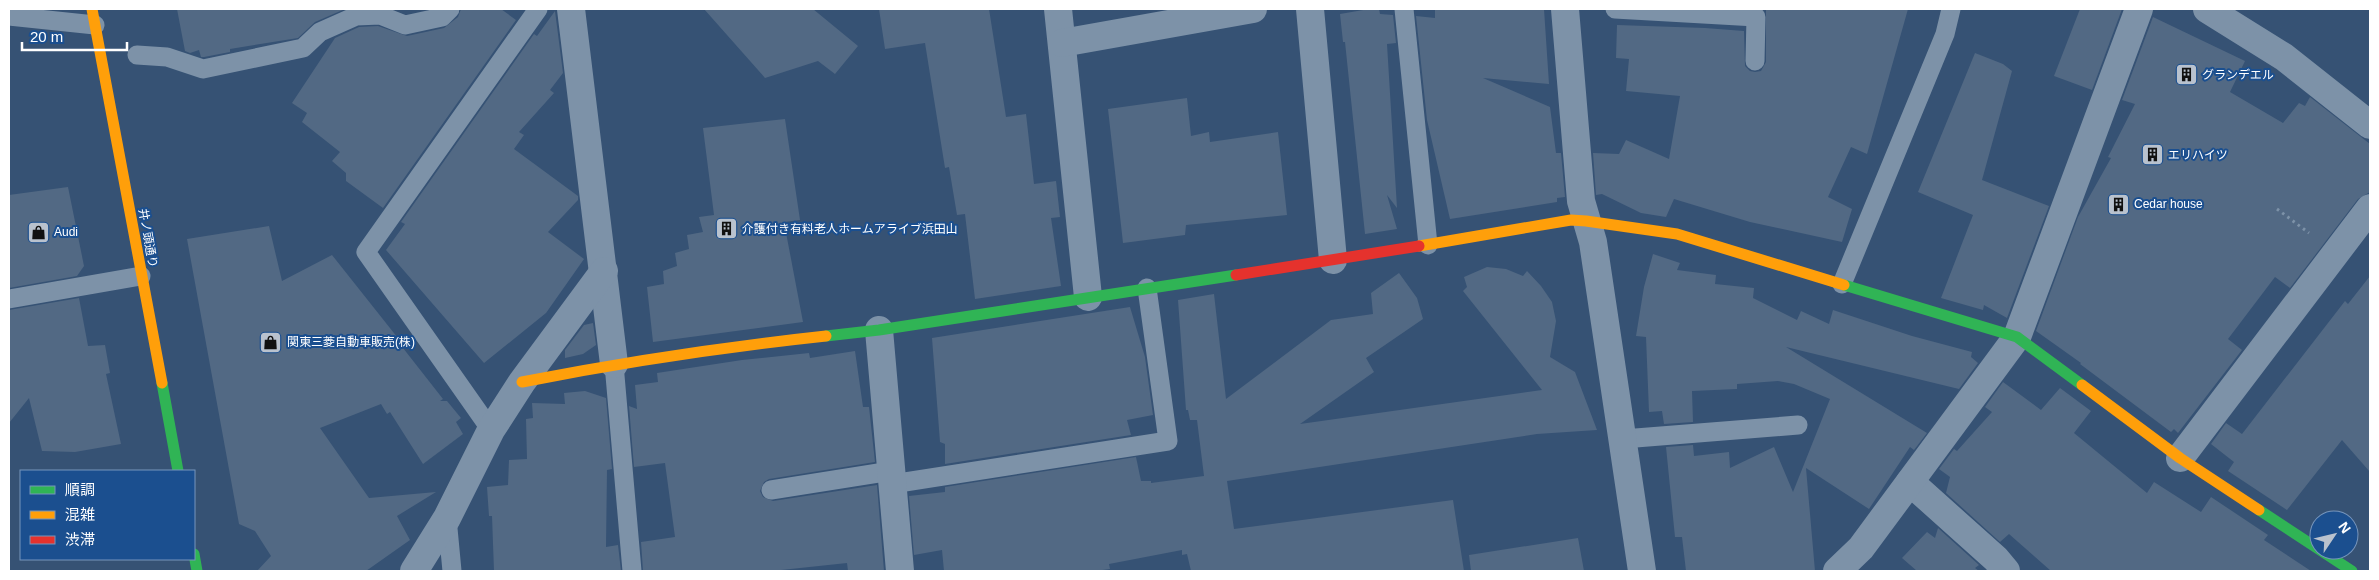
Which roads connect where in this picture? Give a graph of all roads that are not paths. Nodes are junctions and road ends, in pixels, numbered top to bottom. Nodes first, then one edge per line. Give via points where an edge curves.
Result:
1 (450, 9) edge
2 (538, 9) edge
3 (571, 9) edge
4 (1058, 9) edge
5 (1253, 9) edge
6 (1310, 9) edge
7 (1404, 9) edge
8 (1565, 9) edge
9 (1615, 9) edge
10 (1951, 9) edge
11 (2139, 9) edge
12 (2207, 9) edge
13 (9, 16) edge
14 (2235, 16) edge
15 (94, 17) edge
16 (1062, 43) junction
17 (137, 55) dead end
18 (1754, 61) dead end
19 (2370, 126) edge
20 (2370, 208) edge
21 (1586, 221) junction
22 (1428, 244) junction
23 (1333, 260) junction
24 (604, 271) junction
25 (141, 276) junction
26 (1842, 284) junction
27 (1147, 288) junction
28 (1088, 297) junction
29 (9, 298) edge
30 (880, 330) junction
31 (2017, 337) junction
32 (614, 364) junction
33 (522, 382) junction
34 (1798, 425) dead end
35 (491, 430) junction
36 (1623, 439) junction
37 (2180, 458) junction
38 (178, 470) edge
39 (891, 478) junction
40 (1910, 482) junction
41 (771, 490) dead end
42 (448, 518) junction
43 (414, 571) edge
44 (452, 571) edge
45 (632, 571) edge
46 (900, 571) edge
47 (1642, 571) edge
48 (1838, 571) edge
49 (2006, 571) edge
50 (2352, 571) edge

1 - 17 lane via 442,17 405,25 380,15 356,16 320,32 303,48 203,69 166,57
2 - 35 lane via 366,252
3 - 24 street
4 - 16 street
5 - 16 street
6 - 23 street
7 - 22 lane
8 - 21 street via 1581,201
9 - 18 lane via 1756,17
10 - 26 lane via 1945,34
11 - 31 street
12 - 14 street
13 - 15 lane
14 - 19 street
15 - 25 street, 井ノ頭通り
16 - 28 street
20 - 37 street
21 - 22 street via 1571,220
21 - 26 street via 1676,234
21 - 36 street via 1593,242
22 - 23 street
23 - 27 street
24 - 32 street
24 - 33 street
25 - 29 lane
25 - 38 street, 井ノ頭通り
26 - 31 street
27 - 28 street
27 - 39 lane via 1168,441
28 - 30 street
30 - 32 street via 740,345
30 - 39 street
31 - 37 street
31 - 40 street
32 - 33 street
32 - 45 lane
33 - 35 street
34 - 36 lane
35 - 42 street
36 - 47 street
37 - 50 street
39 - 41 lane
39 - 46 street
40 - 48 street via 1861,548
40 - 49 street
42 - 43 street
42 - 44 lane

